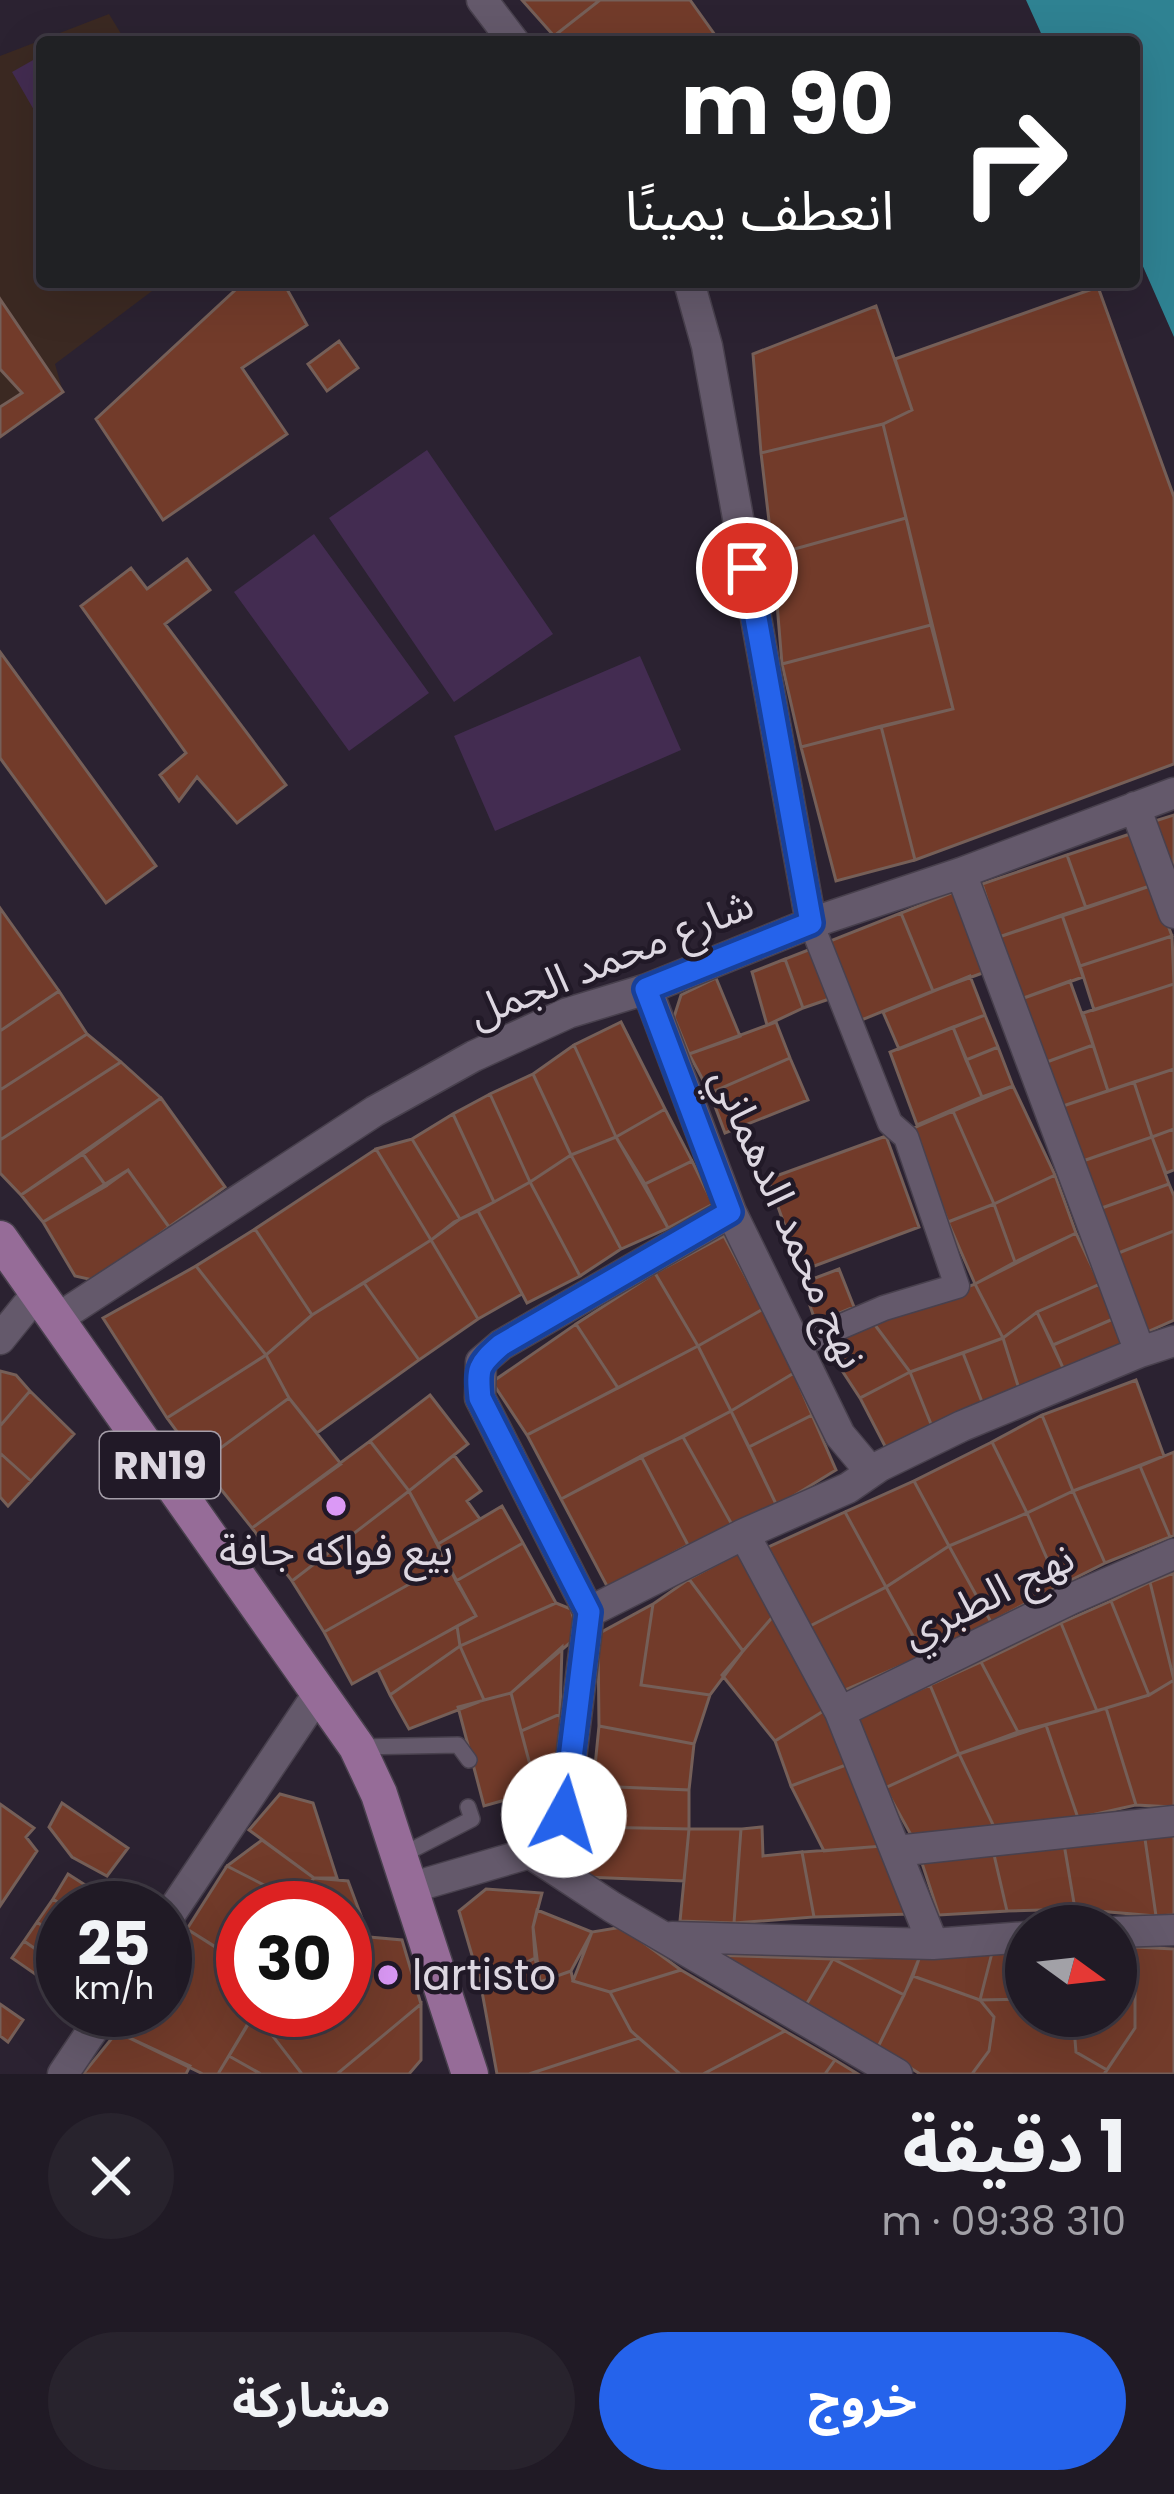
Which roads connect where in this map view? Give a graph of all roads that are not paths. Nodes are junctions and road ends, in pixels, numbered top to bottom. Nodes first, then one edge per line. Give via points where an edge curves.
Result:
1 (482, 0) edge
2 (509, 36) edge
3 (691, 288) edge
4 (1174, 794) edge
5 (1135, 807) junction
6 (962, 873) junction
7 (1174, 913) edge
8 (811, 923) junction
9 (646, 989) junction
10 (730, 1212) junction
11 (0, 1239) edge
12 (47, 1305) junction
13 (0, 1339) edge
14 (1174, 1341) edge
15 (798, 1345) junction
16 (1140, 1352) junction
17 (871, 1472) junction
18 (744, 1534) junction
19 (1174, 1554) edge
20 (589, 1612) junction
21 (320, 1691) junction
22 (840, 1712) junction
23 (357, 1747) junction
24 (469, 1760) dead end
25 (468, 1807) dead end
26 (1174, 1821) edge
27 (896, 1851) junction
28 (530, 1853) junction
29 (405, 1872) junction
30 (192, 1882) edge
31 (1174, 1930) edge
32 (1137, 1931) edge
33 (669, 1937) junction
34 (1005, 1938) edge
35 (933, 1944) junction
36 (88, 2037) edge
37 (63, 2074) edge
38 (470, 2074) edge
39 (897, 2074) edge

1 - 2 street
3 - 8 street
4 - 5 street, شارع محمد الجمل
5 - 6 street, شارع محمد الجمل
5 - 7 street
6 - 8 street, شارع محمد الجمل
6 - 16 street
8 - 9 street, شارع محمد الجمل
8 - 15 street via 890,1123 906,1137 957,1286
9 - 10 street, نهج محمد الدهماني
9 - 12 street, شارع محمد الجمل via 474,1056
10 - 15 street, نهج محمد الدهماني
10 - 20 street via 481,1363 480,1398
11 - 12 main road, RN19
12 - 13 street, شارع محمد الجمل
12 - 21 main road, RN19
14 - 16 street
15 - 17 street, نهج محمد الدهماني via 840,1435
16 - 17 street
17 - 18 street
18 - 20 street
18 - 22 street
19 - 22 street, نهج الطبري
20 - 28 street via 564,1815
21 - 23 main road, RN19
21 - 30 street
22 - 27 street
23 - 24 lane via 458,1745
23 - 29 main road, RN19
25 - 29 lane via 472,1819
26 - 27 street
27 - 35 street
28 - 29 street
28 - 33 street
29 - 38 main road, RN19
31 - 32 street
33 - 35 street
33 - 39 street
34 - 35 street
36 - 37 street

